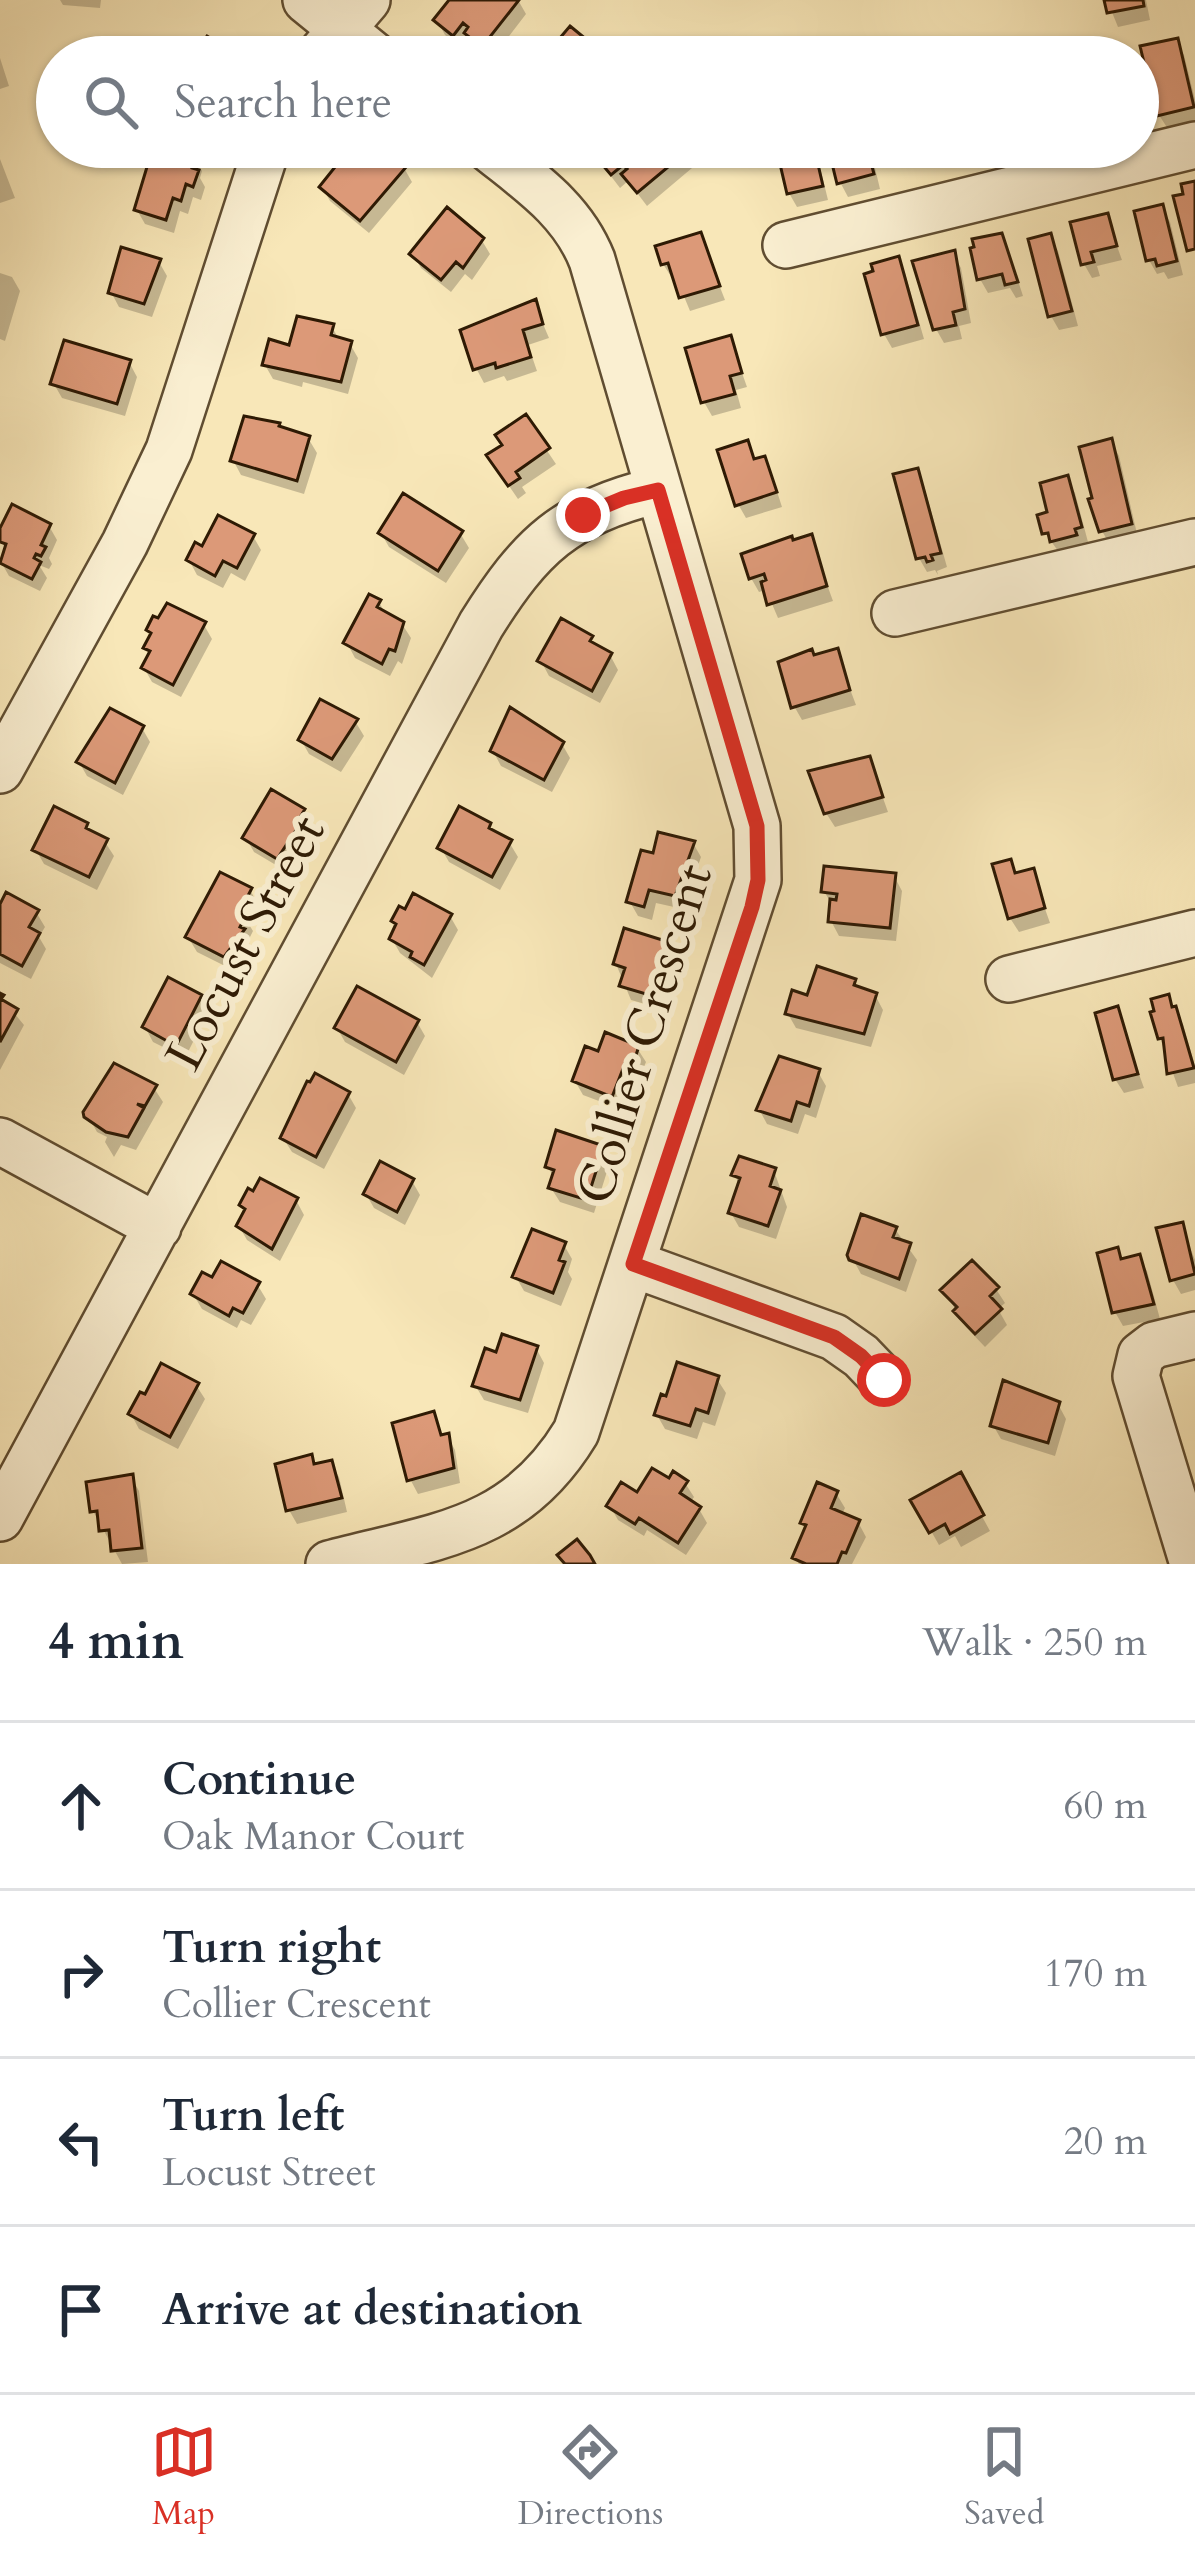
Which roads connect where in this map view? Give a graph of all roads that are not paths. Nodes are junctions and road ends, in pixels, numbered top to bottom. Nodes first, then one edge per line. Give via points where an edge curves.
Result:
1 (1195, 145) edge
2 (1159, 154) edge
3 (260, 168) edge
4 (513, 168) edge
5 (1100, 168) edge
6 (786, 244) dead end
7 (658, 490) junction
8 (1195, 542) edge
9 (895, 613) dead end
10 (0, 770) edge
11 (1195, 933) edge
12 (1009, 979) dead end
13 (0, 1141) edge
14 (158, 1227) junction
15 (633, 1264) junction
16 (1195, 1335) edge
17 (884, 1380) dead end
18 (0, 1518) edge
19 (329, 1564) edge
20 (1192, 1564) edge

1 - 2 street
3 - 10 street via 169,450
4 - 7 street, Collier Crescent via 583,237
5 - 6 street
7 - 14 street, Locust Street via 583,515 513,575
7 - 15 street, Collier Crescent via 760,846 752,907
8 - 9 street
11 - 12 street
13 - 14 street
14 - 18 street, Locust Street
15 - 17 street via 834,1337
15 - 19 street, Collier Crescent via 576,1432 538,1485 483,1521
16 - 20 street via 1141,1354 1136,1376

